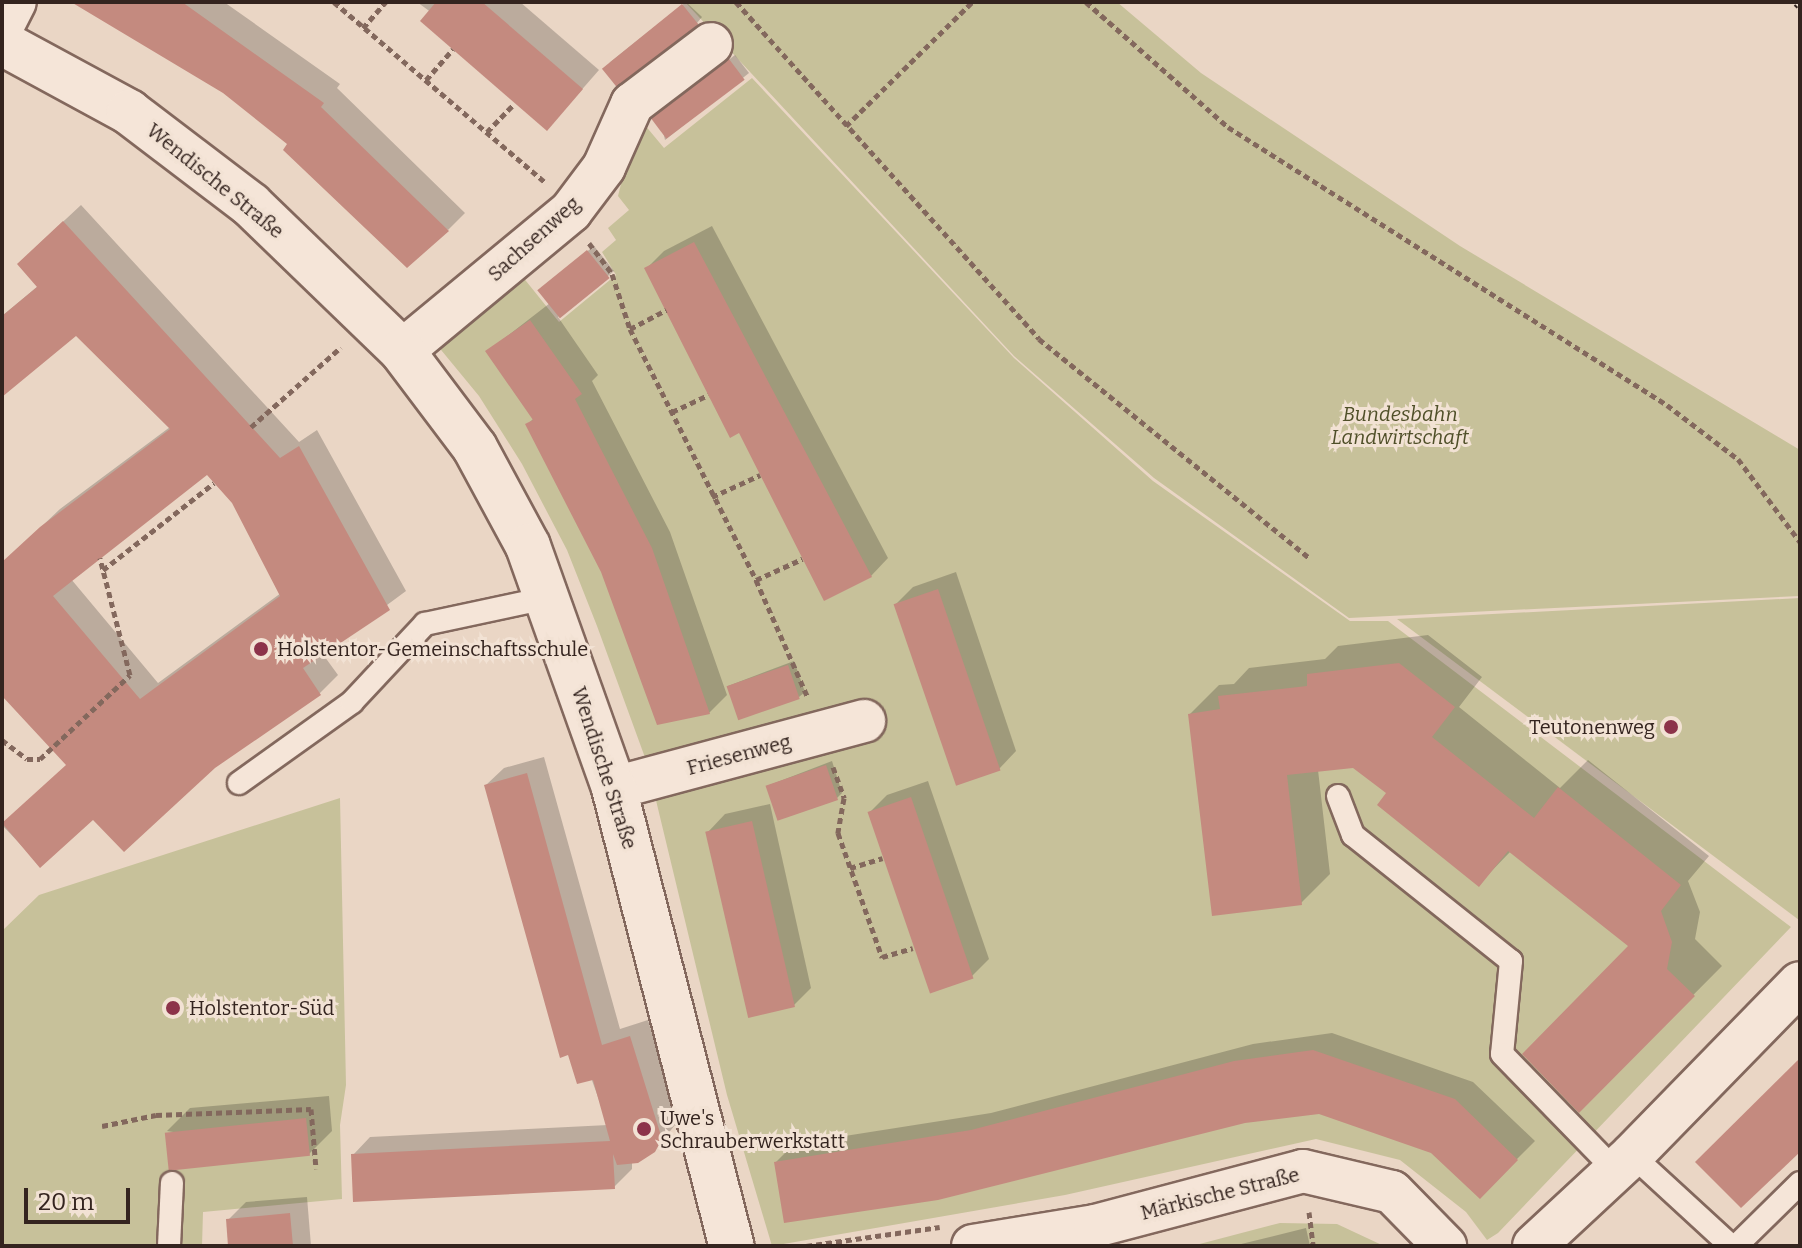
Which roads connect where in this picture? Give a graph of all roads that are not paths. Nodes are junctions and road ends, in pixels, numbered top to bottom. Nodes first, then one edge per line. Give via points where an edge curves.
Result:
1 (15, 2) edge
2 (2, 27) edge
3 (2, 43) edge
4 (711, 44) dead end
5 (402, 351) junction
6 (546, 598) junction
7 (864, 721) dead end
8 (239, 783) dead end
9 (614, 788) junction
10 (1338, 796) dead end
11 (1800, 983) edge
12 (1624, 1163) junction
13 (172, 1183) dead end
14 (1800, 1183) edge
15 (1097, 1236) edge
16 (169, 1246) edge
17 (732, 1246) edge
18 (973, 1246) edge
19 (1445, 1246) edge
20 (1534, 1246) edge
21 (1733, 1246) edge

1 - 2 street
3 - 5 street, Wendische Straße via 129,112 251,205
4 - 5 street, Sachsenweg via 632,104 604,167 571,211
5 - 6 street, Wendische Straße via 475,448 528,546
6 - 8 lane via 425,624 352,702
6 - 9 street, Wendische Straße
7 - 9 street, Friesenweg
9 - 17 street, Wendische Straße
10 - 12 lane via 1353,835 1511,961 1502,1054
11 - 12 street
12 - 20 street
12 - 21 lane
13 - 16 lane
14 - 21 lane
15 - 18 street, Märkische Straße
15 - 19 street, Märkische Straße via 1303,1171 1392,1192

